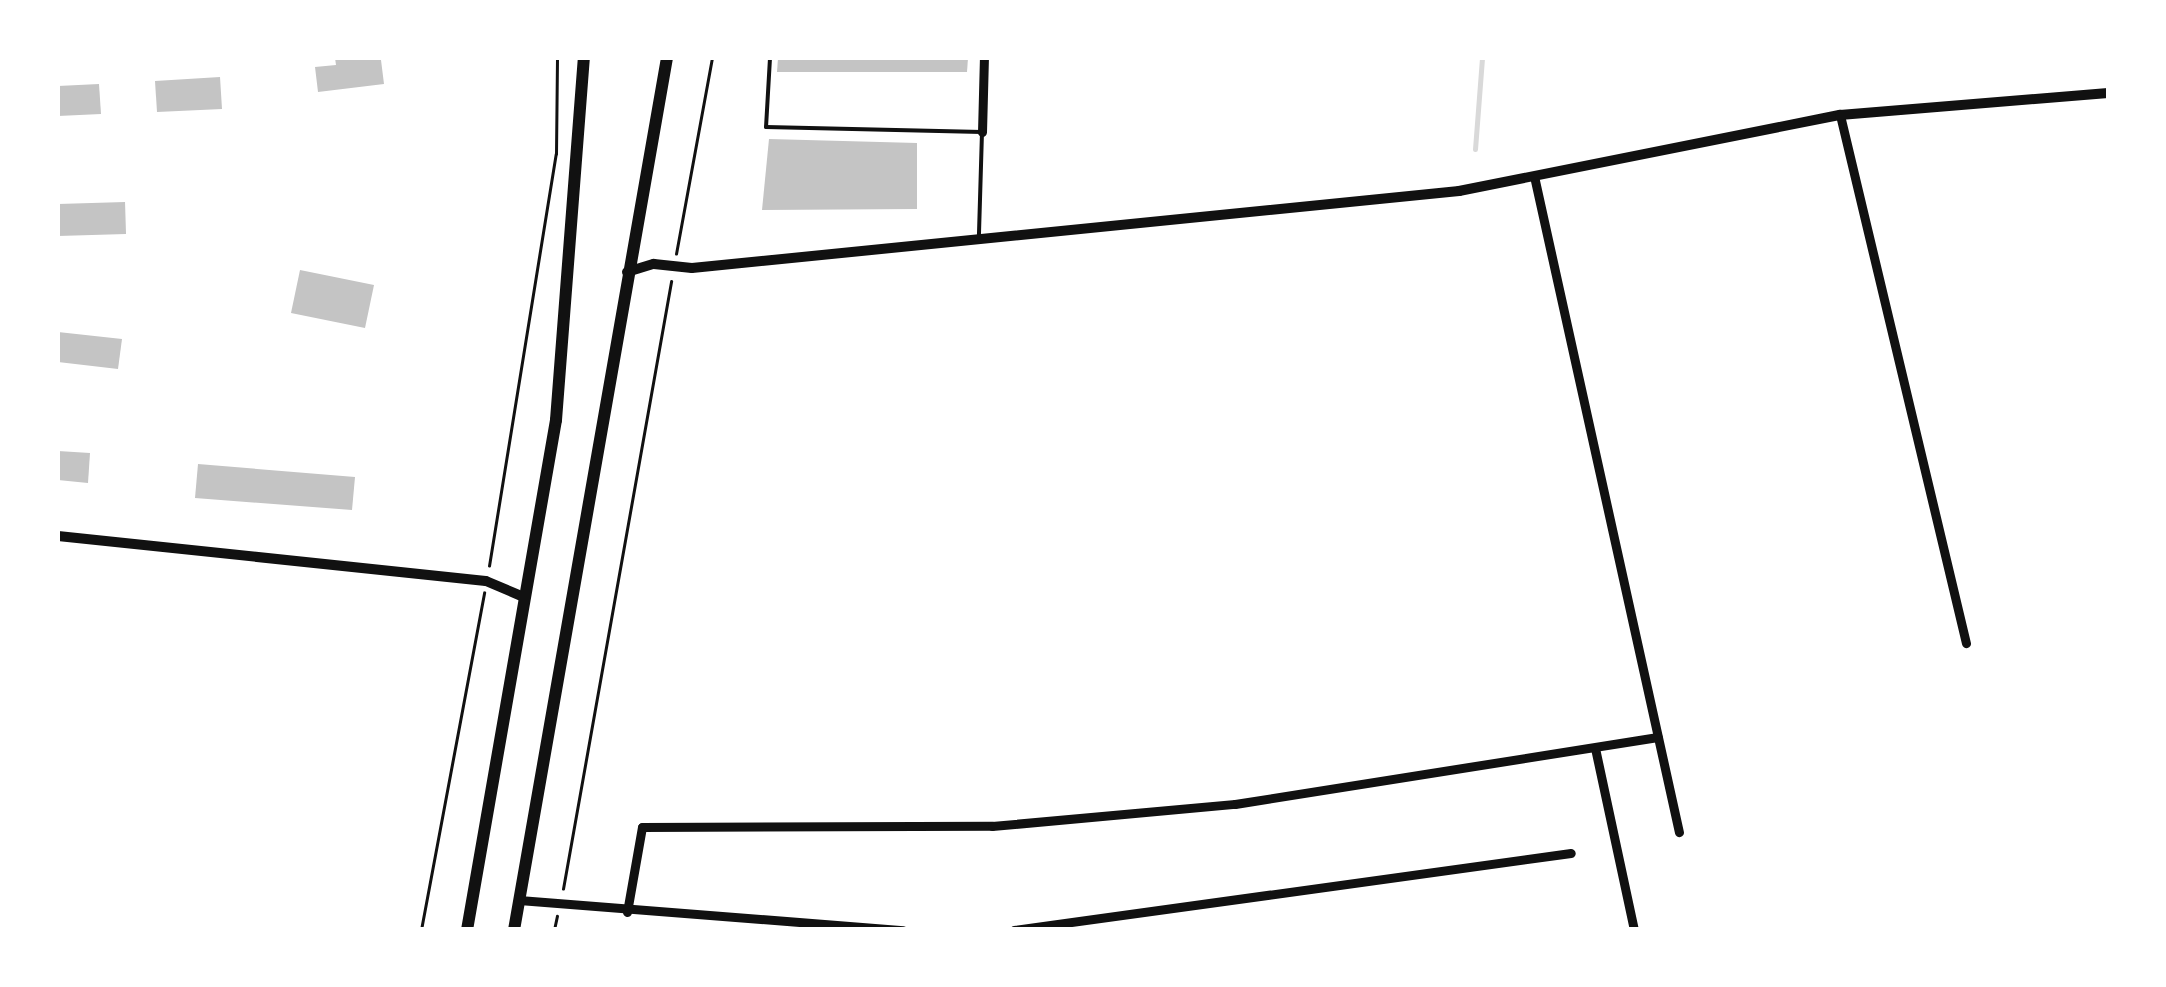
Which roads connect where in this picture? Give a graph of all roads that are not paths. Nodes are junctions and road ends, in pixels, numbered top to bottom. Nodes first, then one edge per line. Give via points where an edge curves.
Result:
1 (584, 58) edge
2 (667, 58) edge
3 (770, 58) edge
4 (984, 58) edge
5 (2108, 94) edge
6 (1840, 115) junction
7 (982, 132) junction
8 (1534, 176) junction
9 (979, 236) junction
10 (626, 272) junction
11 (58, 536) edge
12 (522, 596) junction
13 (1966, 644) dead end
14 (1658, 736) junction
15 (1595, 748) junction
16 (1679, 832) dead end
17 (1571, 854) dead end
18 (520, 900) junction
19 (627, 912) junction
20 (467, 930) edge
21 (514, 930) edge
22 (902, 930) edge
23 (1014, 930) edge
24 (1634, 930) edge

1 - 12 main road via 556,420
2 - 10 main road
3 - 7 lane via 766,127
4 - 7 street
5 - 6 street
6 - 8 street
6 - 13 street
7 - 9 lane
8 - 9 street via 1459,191
8 - 14 street
9 - 10 street via 673,268 654,264
10 - 18 main road
11 - 12 street via 486,581
12 - 20 main road
14 - 15 street
14 - 16 street
15 - 19 street via 1234,804 992,826 642,827
15 - 24 street
17 - 23 street
18 - 19 street
18 - 21 main road
19 - 22 street

